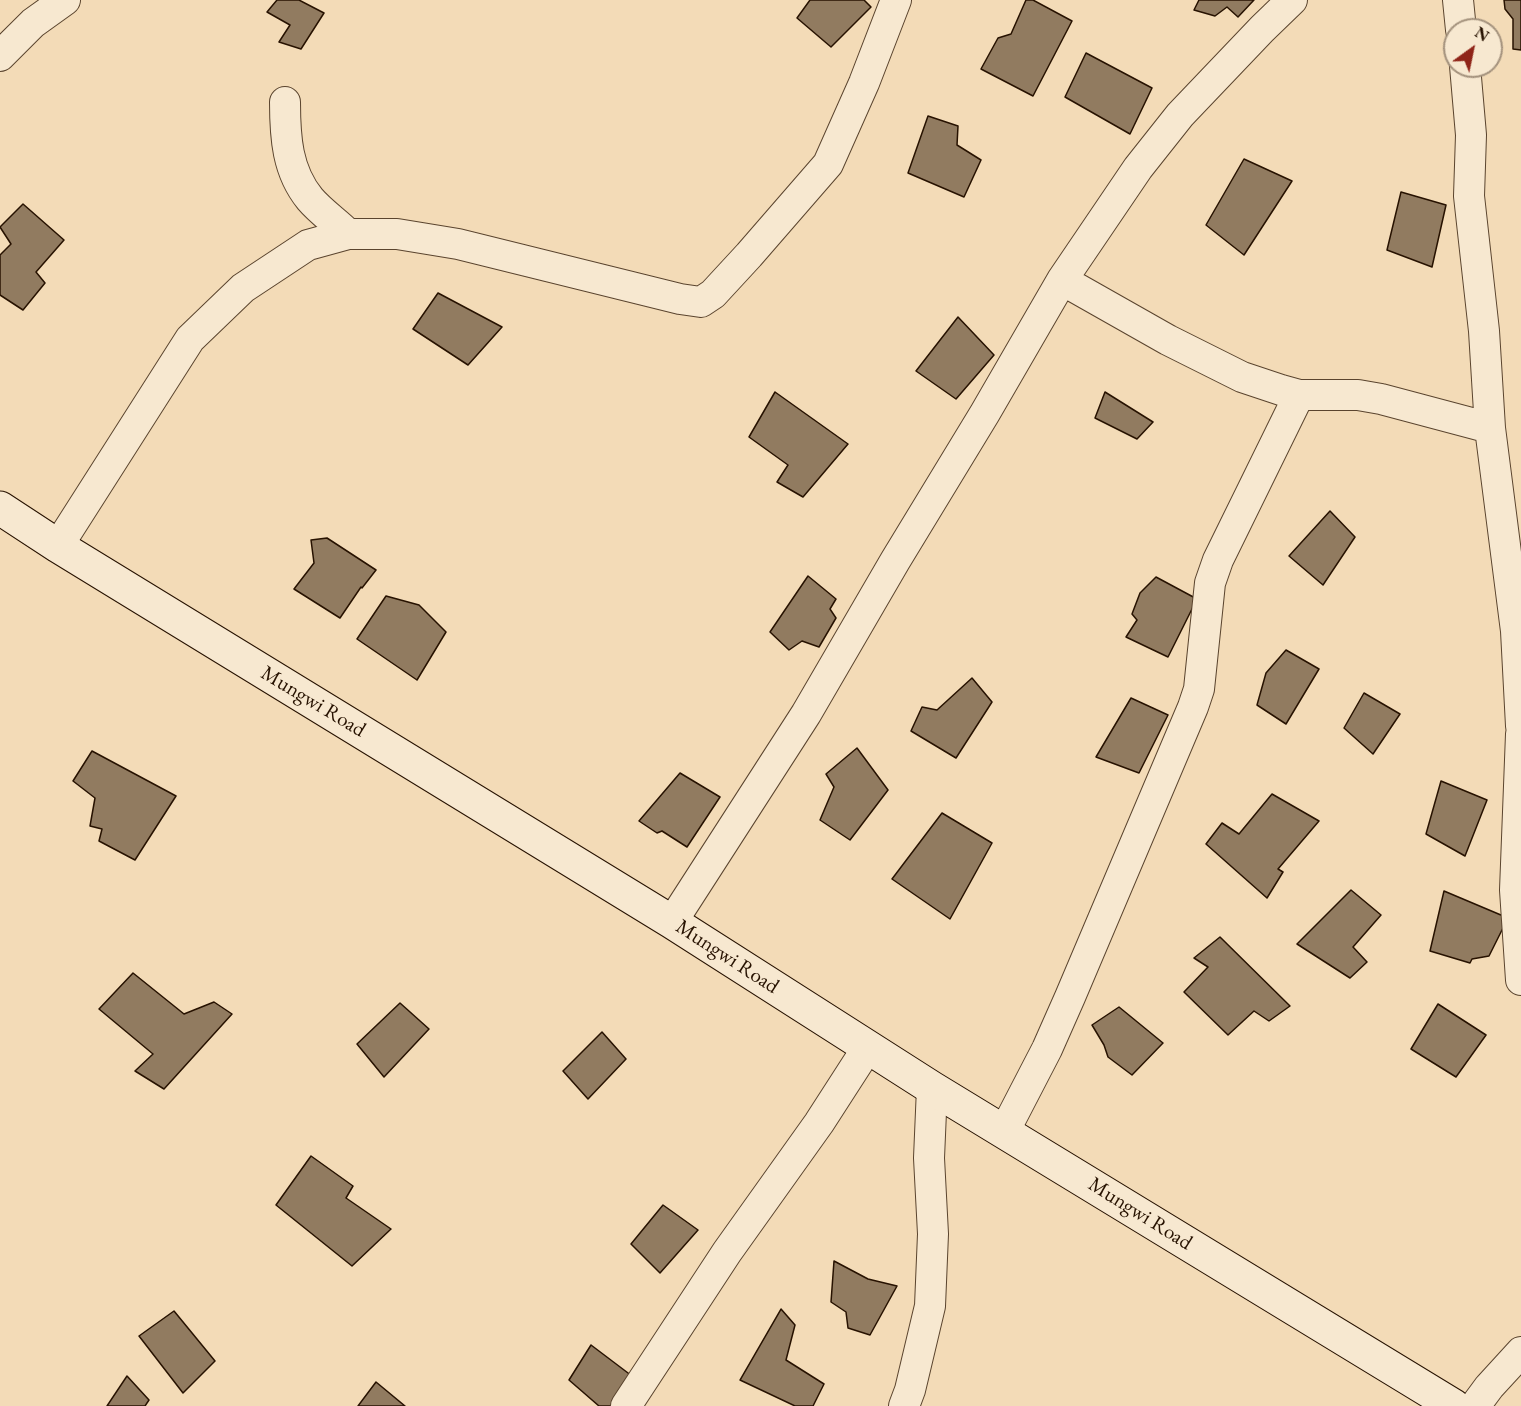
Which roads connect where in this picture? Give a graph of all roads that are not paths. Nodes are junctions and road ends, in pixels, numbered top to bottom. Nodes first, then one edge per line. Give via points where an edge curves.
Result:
1 (65, 0) edge
2 (896, 0) edge
3 (1293, 0) edge
4 (1458, 0) edge
5 (1460, 18) edge
6 (0, 56) edge
7 (1466, 78) edge
8 (285, 102) dead end
9 (348, 234) junction
10 (1062, 280) junction
11 (1299, 395) junction
12 (1490, 428) junction
13 (0, 508) edge
14 (58, 546) junction
15 (1515, 571) edge
16 (1521, 726) edge
17 (1521, 734) edge
18 (672, 922) junction
19 (1521, 980) edge
20 (868, 1047) junction
21 (932, 1088) junction
22 (1004, 1132) junction
23 (1521, 1352) edge
24 (626, 1406) edge
25 (904, 1406) edge
26 (1454, 1406) edge
27 (1475, 1406) edge

1 - 6 street via 33,23
2 - 9 street via 828,164 749,255 701,302 458,244 397,234
3 - 10 street via 1180,116 1138,168
4 - 5 street
7 - 12 street via 1471,135 1469,196
8 - 9 street via 290,164 310,198
9 - 14 street via 308,245 243,288 190,339
10 - 11 street via 1242,377
10 - 18 street via 806,714
11 - 12 street via 1358,394
11 - 22 street via 1210,583 1199,689 1193,707 1047,1049
12 - 15 street
13 - 14 main road, Mungwi Road
14 - 18 main road, Mungwi Road
15 - 16 street
17 - 19 street via 1515,890
18 - 20 main road, Mungwi Road
20 - 21 main road, Mungwi Road
20 - 24 street
21 - 22 main road, Mungwi Road
21 - 25 street via 930,1306
22 - 26 main road, Mungwi Road
23 - 27 street

